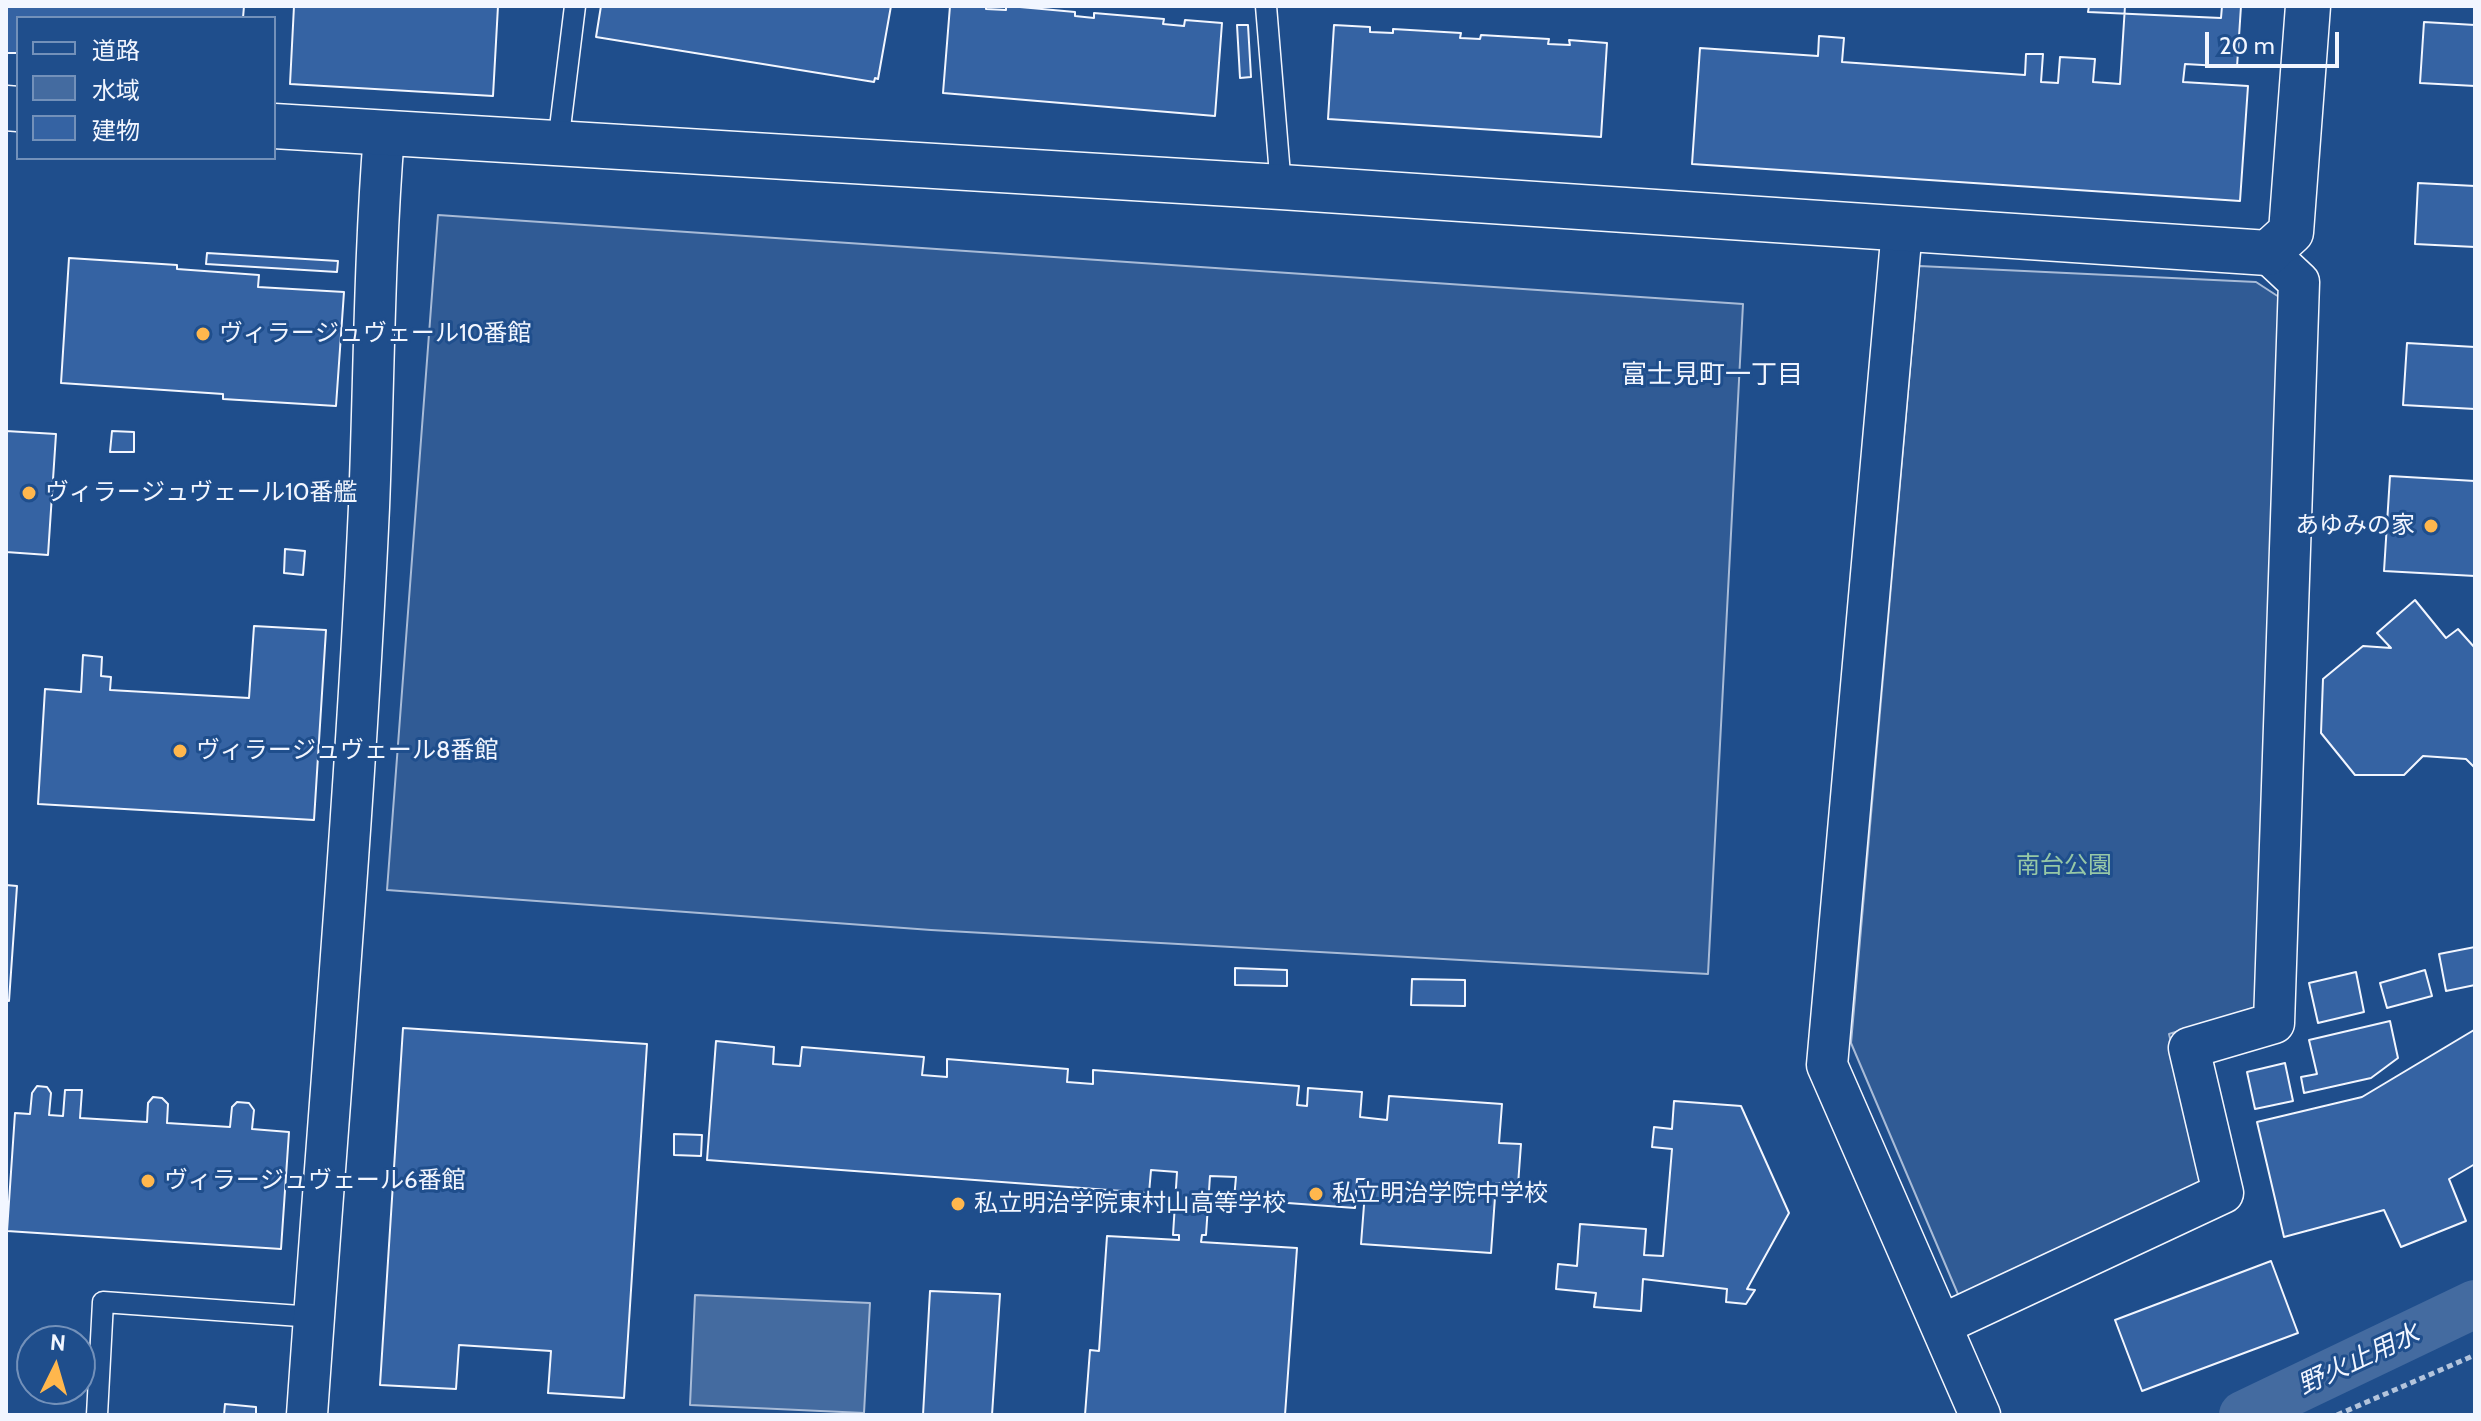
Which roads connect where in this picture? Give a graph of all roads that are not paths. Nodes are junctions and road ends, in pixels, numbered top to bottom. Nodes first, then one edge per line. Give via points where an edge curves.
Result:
1 (575, 6) edge
2 (1266, 6) edge
3 (2308, 6) edge
4 (276, 126) edge
5 (384, 134) junction
6 (558, 144) junction
7 (1281, 187) junction
8 (1902, 229) junction
9 (2268, 253) junction
10 (314, 1317) junction
11 (1941, 1325) junction
12 (97, 1415) edge
13 (307, 1415) edge
14 (1980, 1415) edge

1 - 6 lane
2 - 7 lane
3 - 9 street via 2291,232
4 - 5 street
5 - 6 street
5 - 10 street via 369,508
6 - 7 street
7 - 8 street
8 - 9 street
8 - 11 street via 1827,1065
9 - 11 street via 2299,282 2274,1023 2189,1048 2223,1193
10 - 12 lane via 103,1302
10 - 13 street
11 - 14 street

